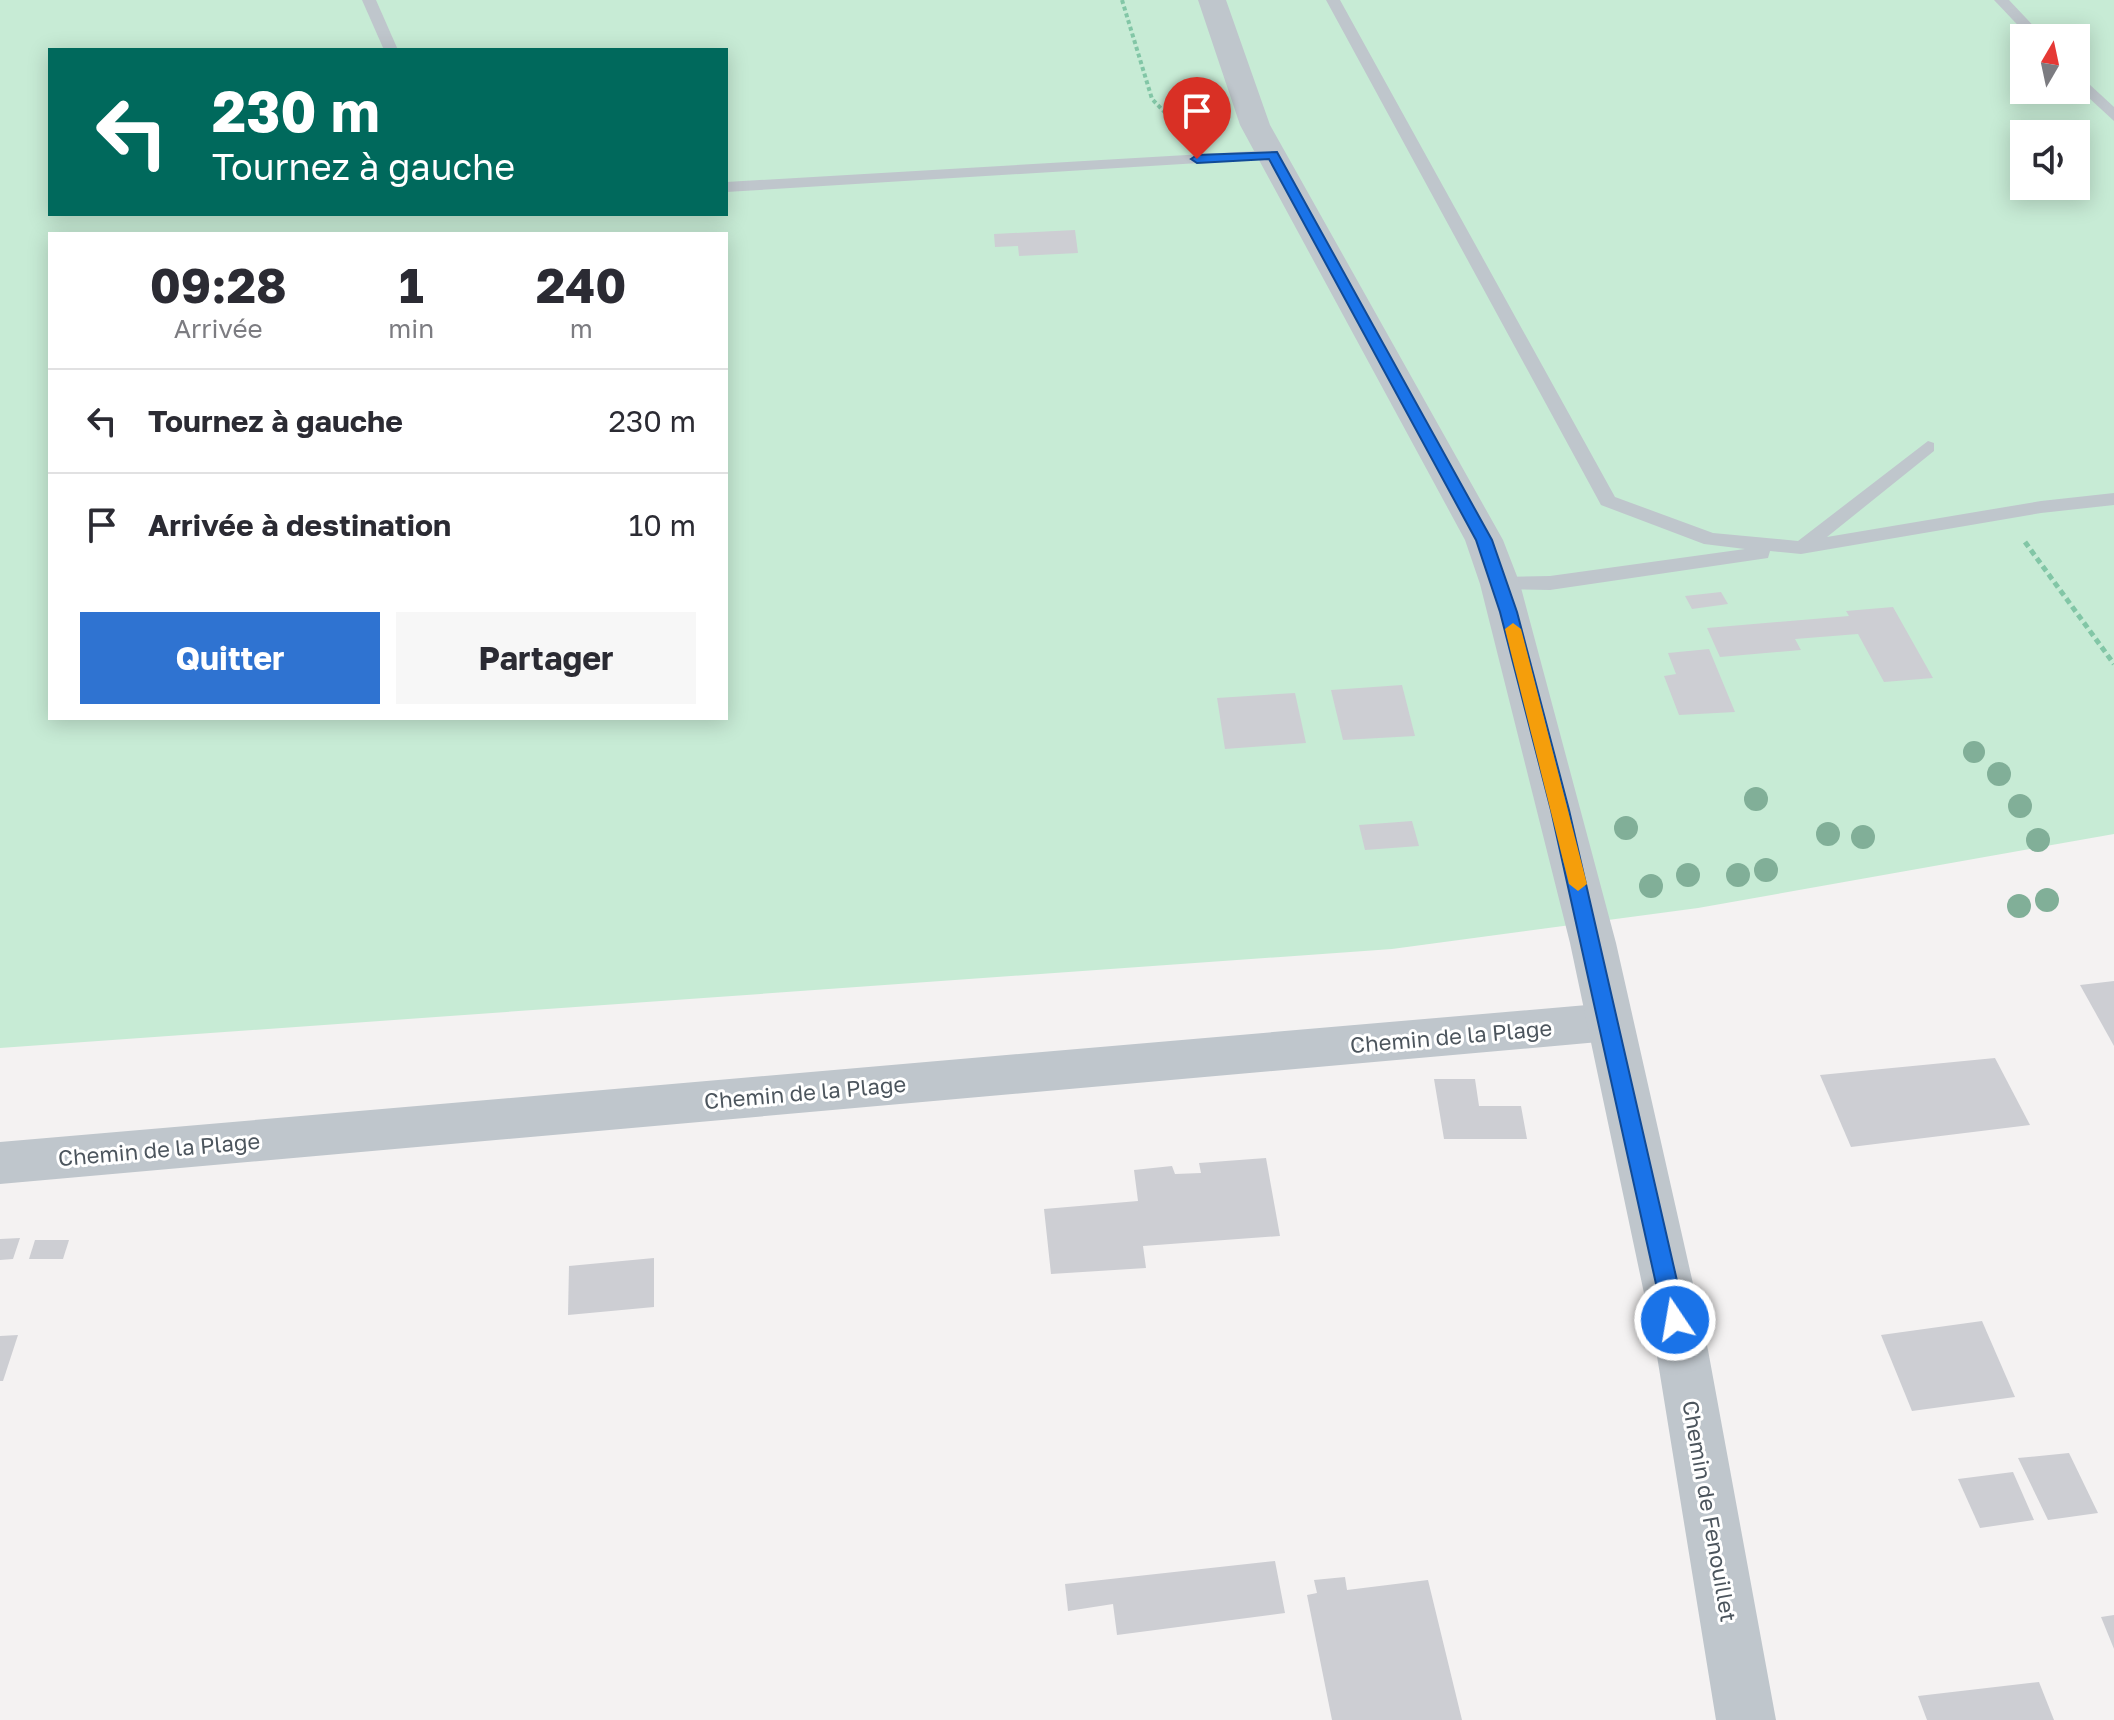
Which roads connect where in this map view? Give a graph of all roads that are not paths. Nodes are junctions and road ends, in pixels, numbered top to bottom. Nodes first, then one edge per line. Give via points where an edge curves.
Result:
1 (369, 0) edge
2 (1212, 0) edge
3 (1333, 0) edge
4 (2001, 0) edge
5 (2024, 24) edge
6 (390, 48) edge
7 (2090, 91) edge
8 (2114, 116) edge
9 (1273, 155) junction
10 (728, 187) edge
11 (1928, 447) dead end
12 (2114, 499) edge
13 (1801, 548) junction
14 (1500, 584) junction
15 (1610, 1022) junction
16 (0, 1163) edge
17 (1746, 1720) edge

1 - 6 lane
2 - 9 street, Chemin de Fenouillet via 1255,125
3 - 13 lane via 1608,501 1711,539
4 - 5 lane
7 - 8 lane
9 - 10 lane
9 - 14 street, Chemin de Fenouillet via 1484,540
11 - 13 lane
12 - 13 lane
13 - 14 lane via 1550,583
14 - 15 street, Chemin de Fenouillet
15 - 16 street, Chemin de la Plage
15 - 17 street, Chemin de Fenouillet via 1682,1350

